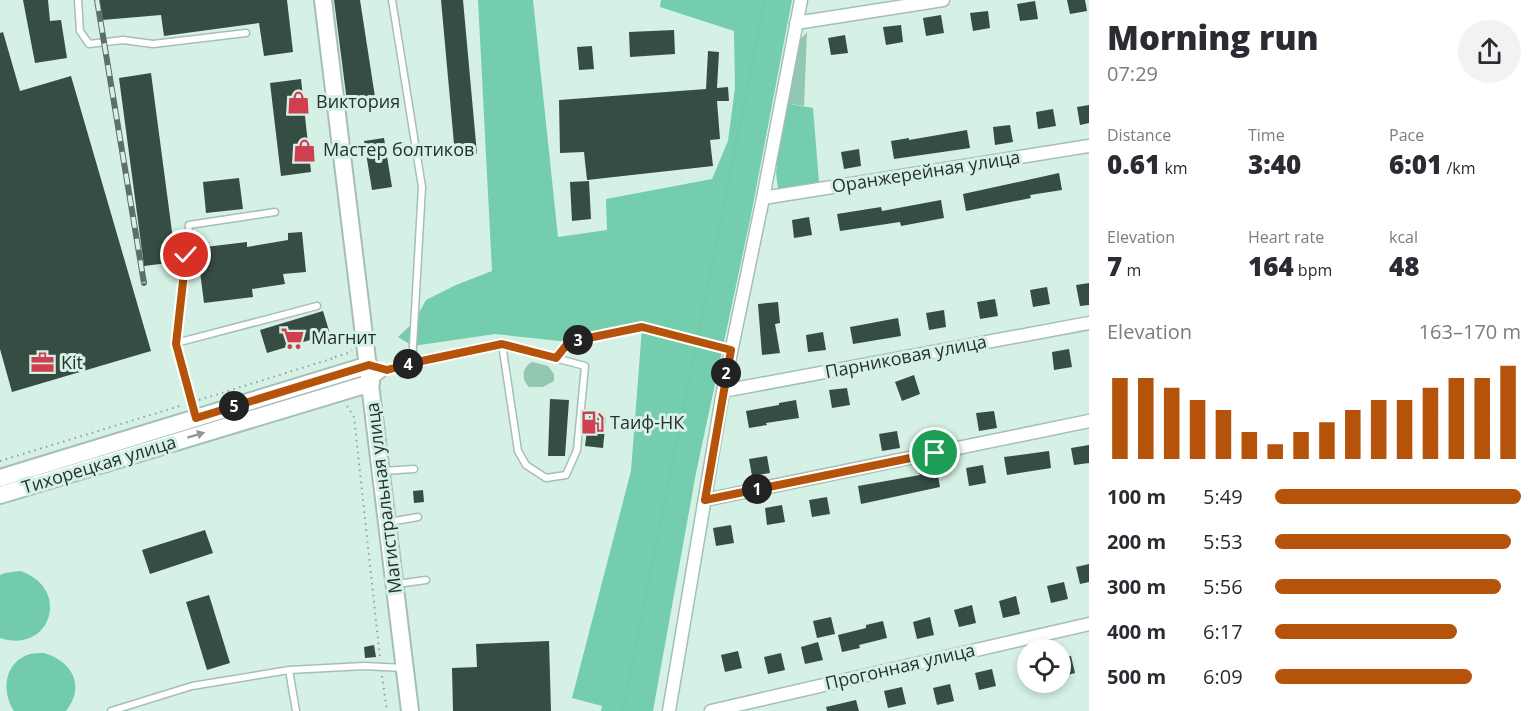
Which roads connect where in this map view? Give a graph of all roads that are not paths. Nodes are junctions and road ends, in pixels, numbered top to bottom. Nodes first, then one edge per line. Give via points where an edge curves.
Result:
1 (78, 0) edge
2 (323, 0) edge
3 (392, 0) edge
4 (801, 0) edge
5 (943, 0) edge
6 (796, 23) junction
7 (246, 33) dead end
8 (1089, 146) edge
9 (764, 198) junction
10 (275, 212) dead end
11 (317, 306) dead end
12 (1089, 323) edge
13 (176, 344) junction
14 (502, 344) junction
15 (412, 363) junction
16 (369, 365) junction
17 (387, 370) junction
18 (371, 383) junction
19 (723, 391) junction
20 (194, 410) junction
21 (1089, 421) edge
22 (414, 469) dead end
23 (381, 472) junction
24 (0, 478) edge
25 (0, 495) edge
26 (705, 500) junction
27 (418, 517) dead end
28 (386, 522) junction
29 (426, 580) dead end
30 (394, 584) junction
31 (1089, 624) edge
32 (405, 668) junction
33 (290, 670) junction
34 (111, 711) edge
35 (296, 711) edge
36 (410, 711) edge
37 (669, 711) edge
38 (711, 711) edge

1 - 7 lane via 80,31 89,44 123,40 153,44
2 - 16 main road, Магистральная улица
3 - 15 lane via 422,187
4 - 6 street
5 - 6 street
6 - 9 street
8 - 9 street, Оранжерейная улица
9 - 19 street
10 - 13 lane via 189,225
11 - 13 lane
12 - 19 street, Парниковая улица
13 - 20 lane
14 - 14 lane via 518,451 526,465 546,478 566,475 577,450 585,366
14 - 15 lane
15 - 17 lane
16 - 17 lane
16 - 18 main road, Магистральная улица
16 - 20 main road, Тихорецкая улица
17 - 18 lane
18 - 23 main road, Магистральная улица
25 -> 18 main road, Тихорецкая улица
19 - 26 street
20 - 24 main road, Тихорецкая улица
21 - 26 street
22 - 23 lane
23 - 28 main road, Магистральная улица
26 - 37 street
27 - 28 lane
28 - 30 main road, Магистральная улица
29 - 30 lane
30 - 32 main road, Магистральная улица
31 - 38 street, Прогонная улица
32 - 33 lane
32 - 36 main road, Магистральная улица
33 - 34 lane via 192,686
33 - 35 lane

